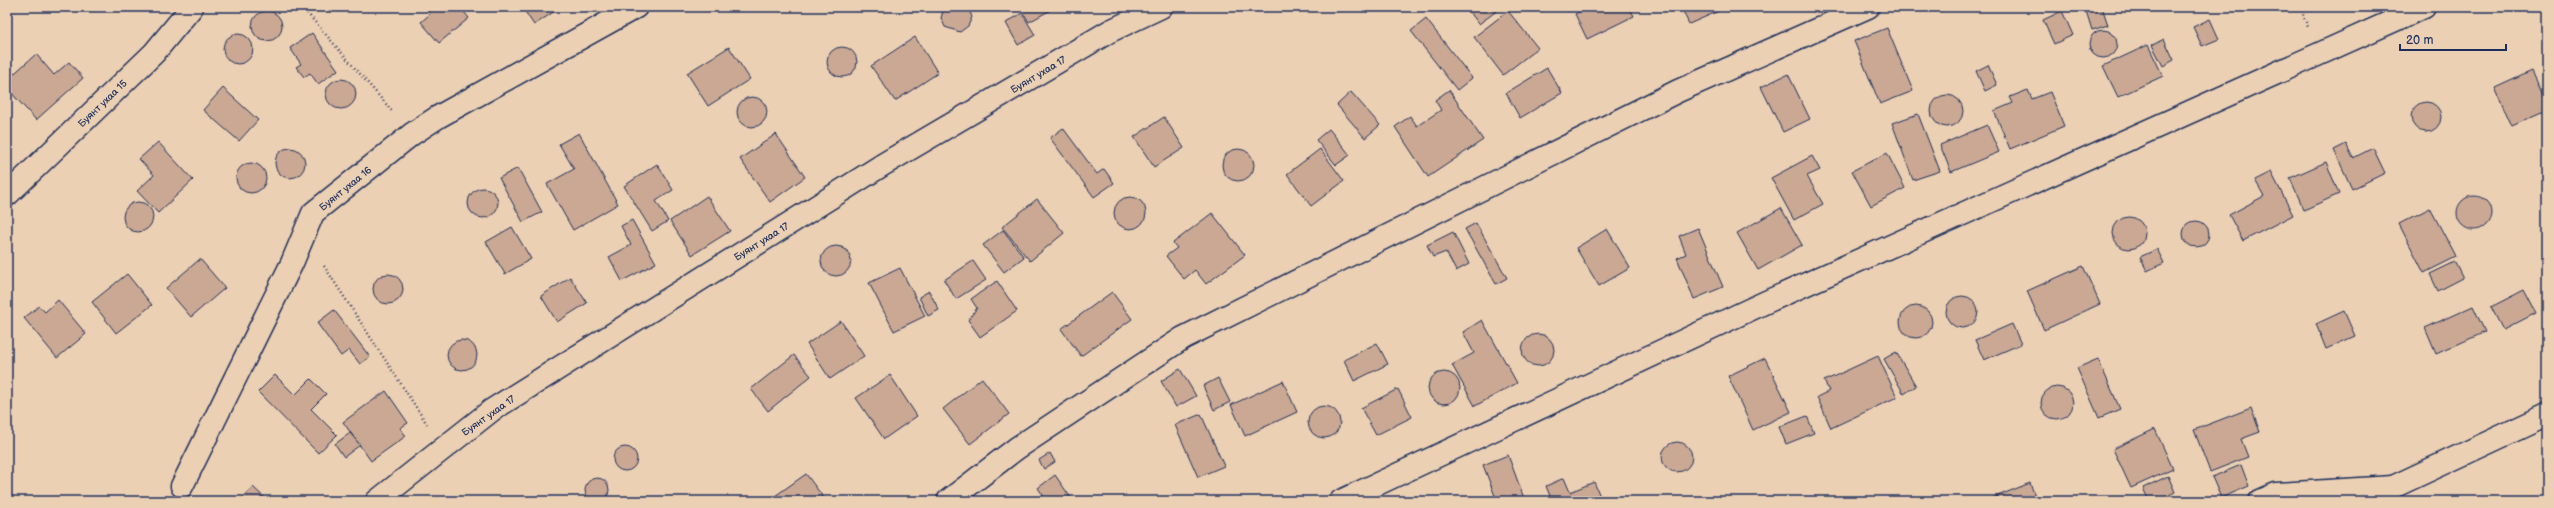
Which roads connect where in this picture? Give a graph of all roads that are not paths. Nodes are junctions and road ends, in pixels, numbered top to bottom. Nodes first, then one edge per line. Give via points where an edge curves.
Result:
1 (192, 7) edge
2 (636, 7) edge
3 (1161, 7) edge
4 (1868, 7) edge
5 (2424, 7) edge
6 (7, 195) edge
7 (2547, 416) edge
8 (182, 486) dead end
9 (2386, 494) edge
10 (377, 501) edge
11 (948, 501) edge
12 (1341, 501) edge
13 (2260, 501) edge

1 - 6 street, Буянт ухаа 15 via 154,53
2 - 8 street, Буянт ухаа 16 via 412,134 313,213
3 - 10 street, Буянт ухаа 17 via 1110,31 884,164 492,410
4 - 11 street via 1678,91 1183,338 1016,448
5 - 12 street via 1771,300
7 - 9 street
9 - 13 street via 2276,494

